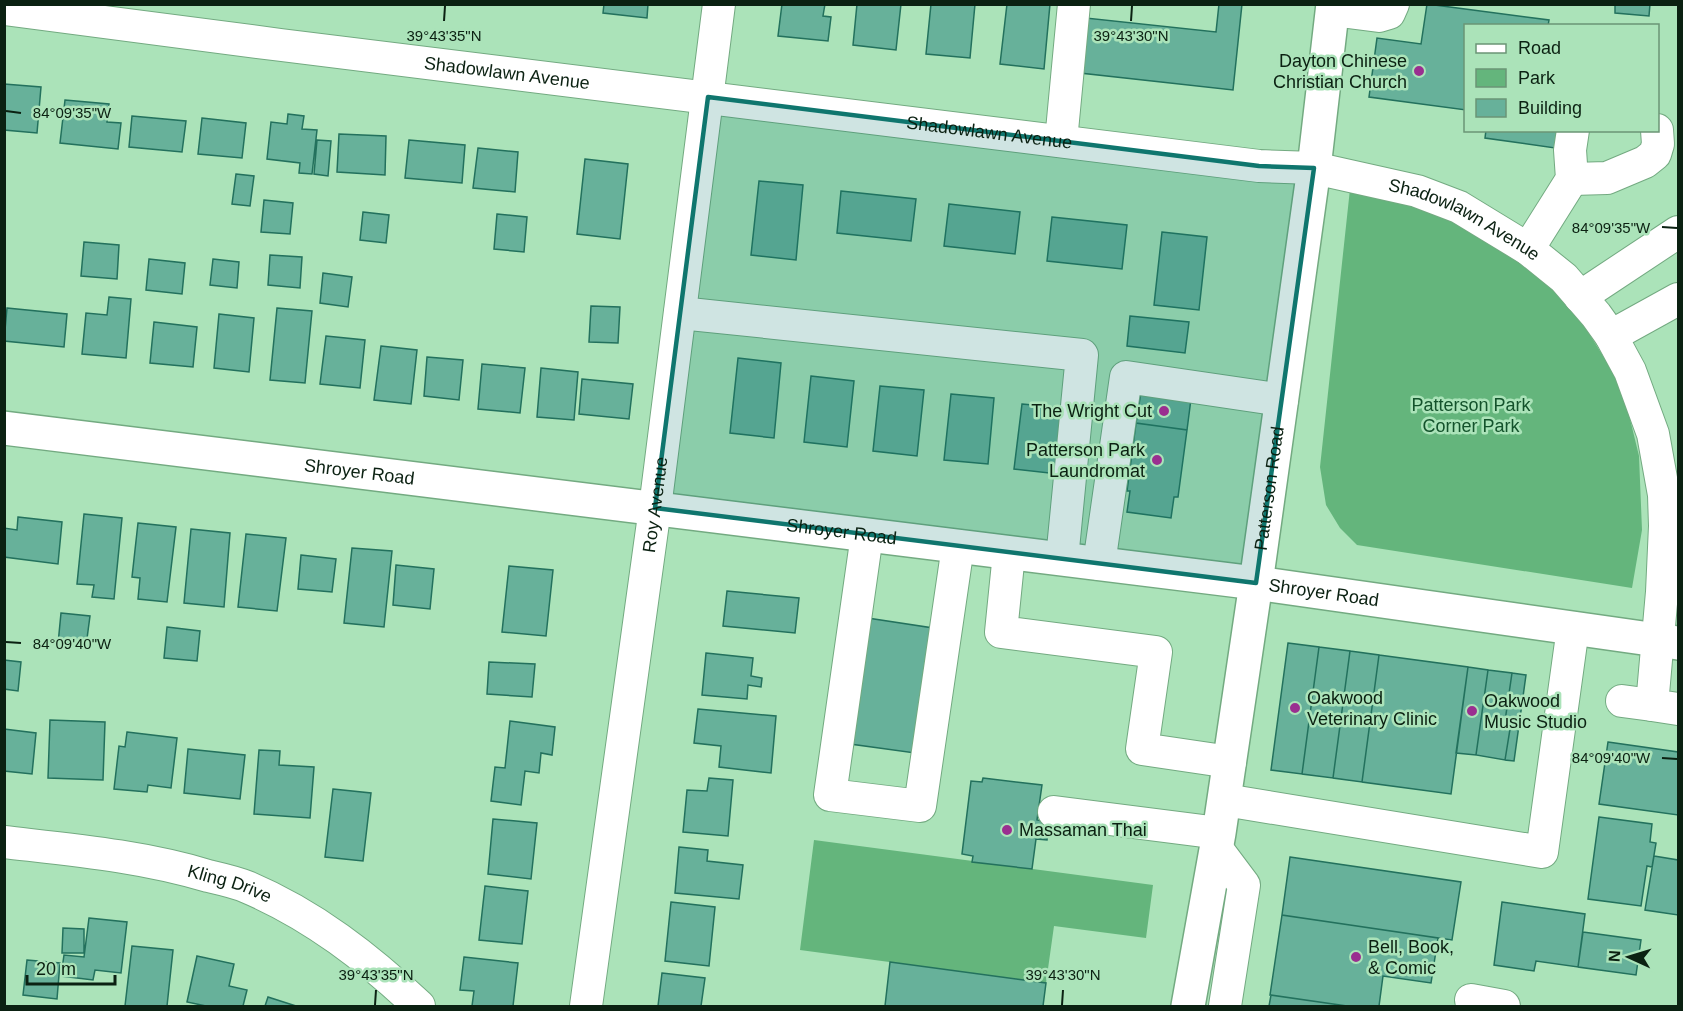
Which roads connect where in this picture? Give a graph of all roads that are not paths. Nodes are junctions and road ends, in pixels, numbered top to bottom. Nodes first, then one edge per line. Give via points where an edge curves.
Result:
1 (719, 4) edge
2 (1074, 4) edge
3 (1393, 4) edge
4 (1333, 7) edge
5 (4, 9) edge
6 (708, 97) junction
7 (1573, 132) edge
8 (1657, 132) edge
9 (1061, 141) junction
10 (1314, 168) junction
11 (1572, 179) junction
12 (1678, 232) edge
13 (1528, 249) junction
14 (1580, 297) junction
15 (1678, 299) edge
16 (680, 313) junction
17 (1611, 336) junction
18 (1282, 400) junction
19 (4, 428) edge
20 (1669, 466) edge
21 (655, 508) junction
22 (867, 535) junction
23 (958, 546) junction
24 (1009, 553) junction
25 (1062, 559) junction
26 (1099, 564) junction
27 (1257, 583) junction
28 (1573, 628) junction
29 (1669, 642) edge
30 (1622, 701) dead end
31 (1665, 707) edge
32 (1230, 762) junction
33 (1225, 800) junction
34 (1054, 812) dead end
35 (1218, 841) junction
36 (4, 842) edge
37 (1471, 1000) dead end
38 (419, 1006) edge
39 (586, 1006) edge
40 (1188, 1006) edge
41 (1225, 1006) edge
42 (1504, 1006) edge

1 - 6 street, Roy Avenue
2 - 9 street
3 - 4 street via 1389,13 1379,16
4 - 10 main road, Patterson Road
5 - 6 street, Shadowlawn Avenue
6 - 9 street, Shadowlawn Avenue
6 - 16 street, Roy Avenue
7 - 11 street
8 - 11 street via 1655,154 1645,162 1607,178
9 - 10 street, Shadowlawn Avenue via 1259,166
10 - 13 street, Shadowlawn Avenue via 1417,191 1459,207
10 - 18 main road, Patterson Road
11 - 13 street
12 - 14 street
13 - 14 street, Shadowlawn Avenue via 1564,278
14 - 17 street, Shadowlawn Avenue
15 - 17 street
16 - 21 street, Roy Avenue
16 - 25 street via 1082,355
17 - 20 street, Shadowlawn Avenue via 1630,370 1653,435
18 - 26 street via 1126,377
18 - 27 main road, Patterson Road
19 - 21 main road, Shroyer Road
20 - 29 street, Shadowlawn Avenue via 1664,495
21 - 22 main road, Shroyer Road
21 - 39 street, Roy Avenue
22 - 23 main road, Shroyer Road
22 - 23 street via 830,795 920,806
23 - 24 main road, Shroyer Road
24 - 25 main road, Shroyer Road
24 - 32 street via 1001,632 1156,652 1142,749
25 - 26 main road, Shroyer Road
26 - 27 main road, Shroyer Road
27 - 28 main road, Shroyer Road
27 - 32 main road, Patterson Road
28 - 29 main road, Shroyer Road
28 - 33 street via 1542,852
29 - 31 street, Shadowlawn Avenue
30 - 31 street
32 - 33 main road, Patterson Road
33 - 35 main road, Patterson Road
34 - 35 street
35 - 40 main road, Patterson Road
35 - 41 street via 1244,885
36 - 38 street, Kling Drive via 169,864 245,886 292,909 344,942
37 - 42 street

